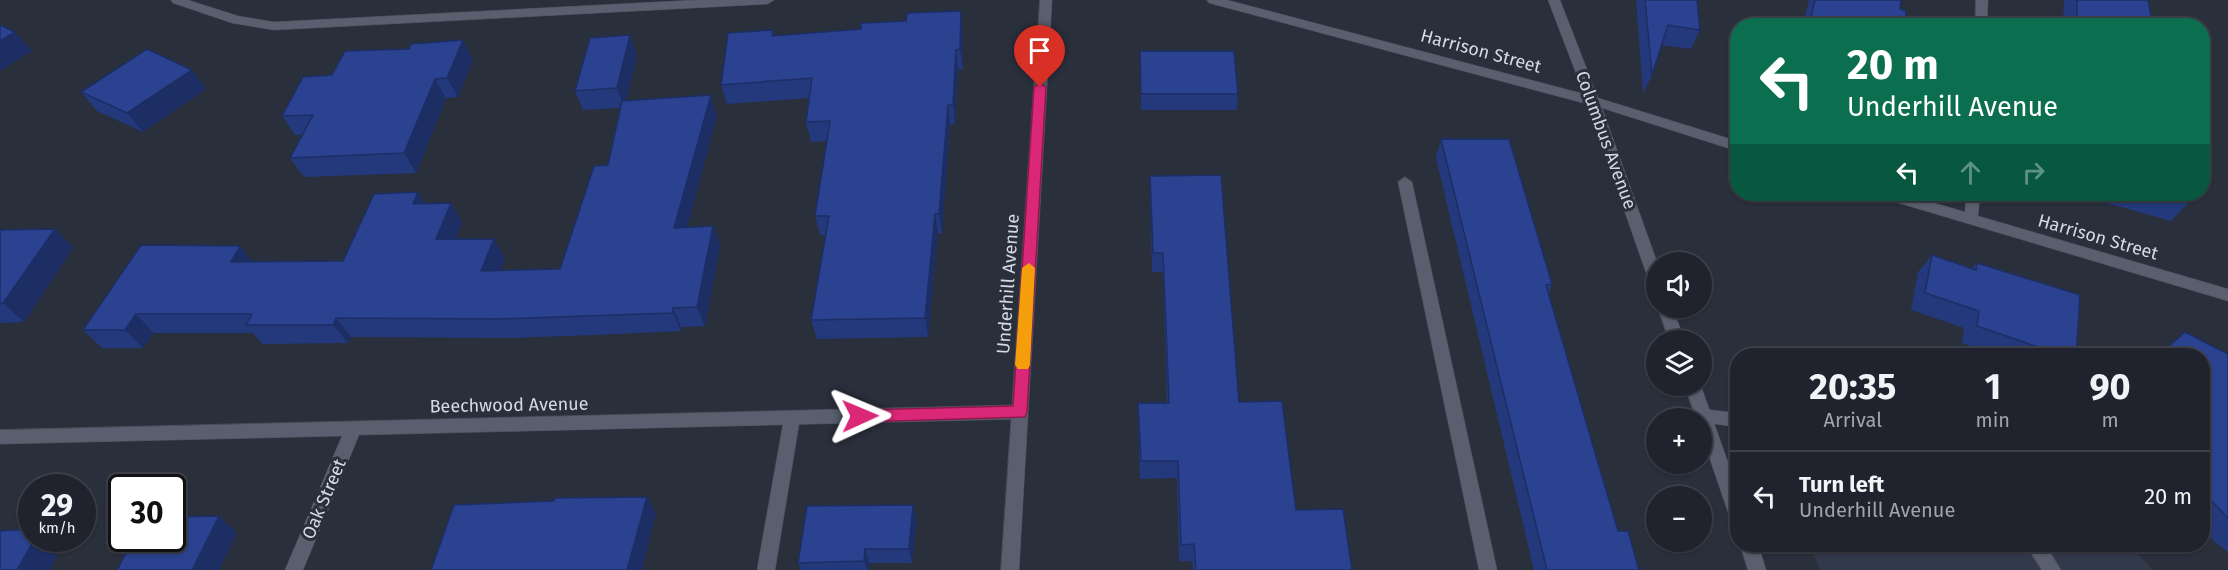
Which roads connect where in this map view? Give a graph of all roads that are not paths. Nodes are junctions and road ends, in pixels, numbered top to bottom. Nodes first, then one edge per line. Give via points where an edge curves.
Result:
1 (177, 0) edge
2 (768, 0) edge
3 (1046, 0) edge
4 (1213, 0) edge
5 (1554, 0) edge
6 (1982, 0) edge
7 (590, 5) edge
8 (1981, 18) edge
9 (1593, 101) junction
10 (1730, 144) edge
11 (1405, 182) dead end
12 (1910, 201) edge
13 (1972, 201) edge
14 (1971, 220) junction
15 (1646, 252) edge
16 (2228, 295) edge
17 (1020, 412) junction
18 (1712, 417) edge
19 (792, 418) junction
20 (1730, 419) edge
21 (353, 429) junction
22 (0, 437) edge
23 (1712, 441) edge
24 (1730, 492) edge
25 (1751, 552) edge
26 (2040, 552) edge
27 (294, 570) edge
28 (766, 570) edge
29 (1010, 570) edge
30 (1488, 570) edge
31 (1757, 570) edge
32 (2052, 570) edge

1 - 7 street via 232,20 274,26
2 - 7 street
3 - 17 street, Underhill Avenue
4 - 9 street, Harrison Street
5 - 9 street, Columbus Avenue
6 - 8 street
9 - 10 street, Harrison Street
9 - 15 street, Columbus Avenue
11 - 30 street
12 - 14 street, Harrison Street
13 - 14 street
14 - 16 street, Harrison Street
17 - 19 street, Beechwood Avenue
17 - 29 street, Underhill Avenue
18 - 20 street
19 - 21 street, Beechwood Avenue
19 - 28 street
21 - 22 street, Beechwood Avenue
21 - 27 street, Oak Street
23 - 24 street
25 - 31 street
26 - 32 street

